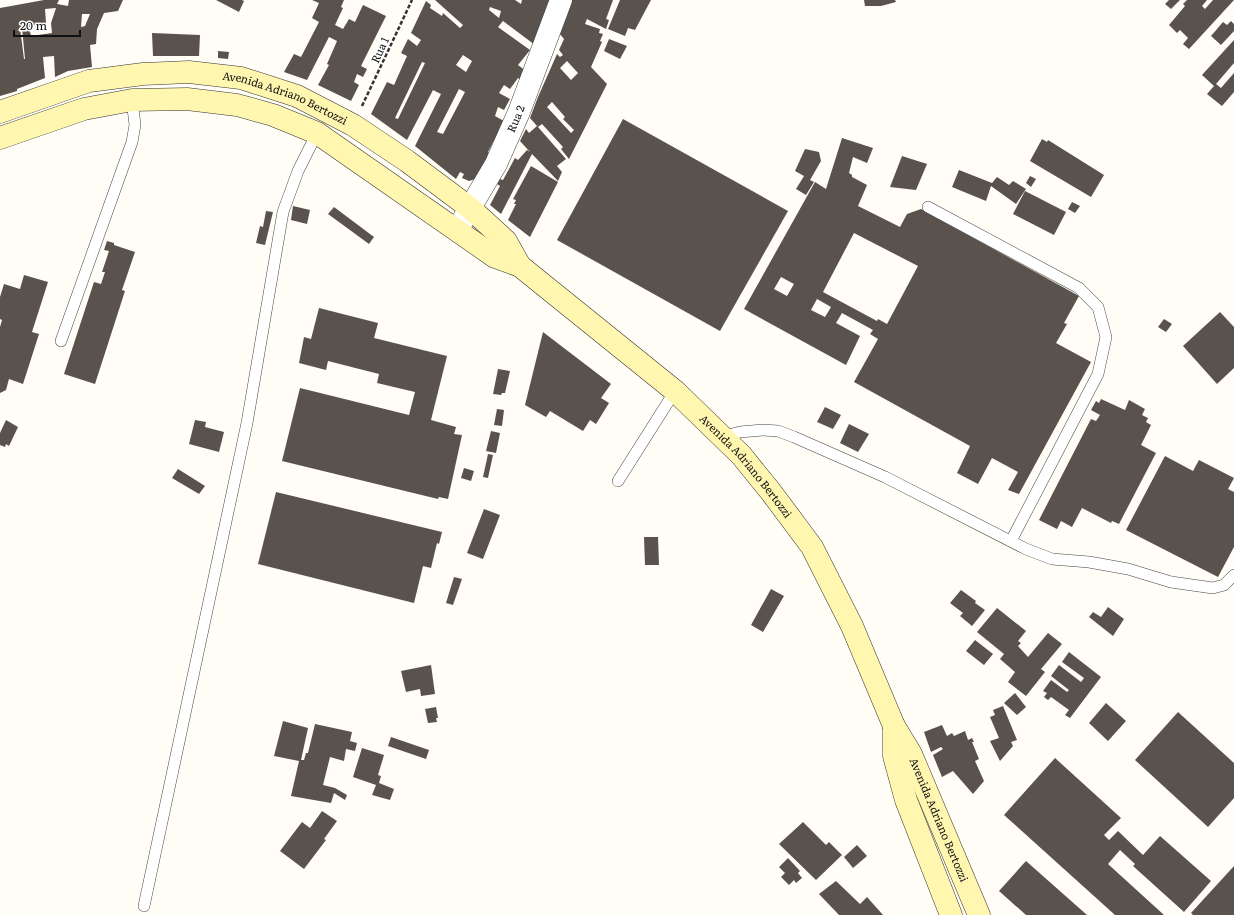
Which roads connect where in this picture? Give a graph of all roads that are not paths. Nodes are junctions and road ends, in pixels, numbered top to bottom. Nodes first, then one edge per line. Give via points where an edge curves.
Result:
1 (561, 0) edge
2 (132, 100) junction
3 (0, 112) edge
4 (317, 133) junction
5 (0, 138) edge
6 (928, 206) dead end
7 (470, 208) junction
8 (457, 230) junction
9 (520, 266) junction
10 (61, 340) dead end
11 (675, 391) junction
12 (722, 437) junction
13 (618, 481) dead end
14 (1011, 541) junction
15 (1234, 575) edge
16 (894, 726) junction
17 (144, 906) dead end
18 (951, 915) edge
19 (979, 915) edge

1 - 7 street, Rua 2 via 519,112 496,164
2 - 4 main road, Avenida Adriano Bertozzi via 188,99 237,105 273,114
2 - 5 main road, Avenida Adriano Bertozzi via 84,109
2 - 10 lane via 135,125 132,142
3 - 7 main road, Avenida Adriano Bertozzi via 97,80 142,74 189,72 241,78 297,96 353,125
4 - 8 main road, Avenida Adriano Bertozzi
4 - 17 lane via 282,212 247,423
6 - 14 lane via 1079,288 1098,307 1106,337 1098,374
7 - 8 street, Rua 2
7 - 9 main road, Avenida Adriano Bertozzi via 506,241
8 - 9 main road, Avenida Adriano Bertozzi via 494,257
9 - 11 main road, Avenida Adriano Bertozzi
11 - 12 main road, Avenida Adriano Bertozzi
11 - 13 lane
12 - 14 lane via 740,432 778,431 884,477
12 - 16 main road, Avenida Adriano Bertozzi via 741,455 771,492 812,548 852,626
14 - 15 lane via 1052,559 1128,569 1171,582 1213,588 1224,586
16 - 18 main road, Avenida Adriano Bertozzi via 894,756 906,800
16 - 19 main road, Avenida Adriano Bertozzi via 911,754

